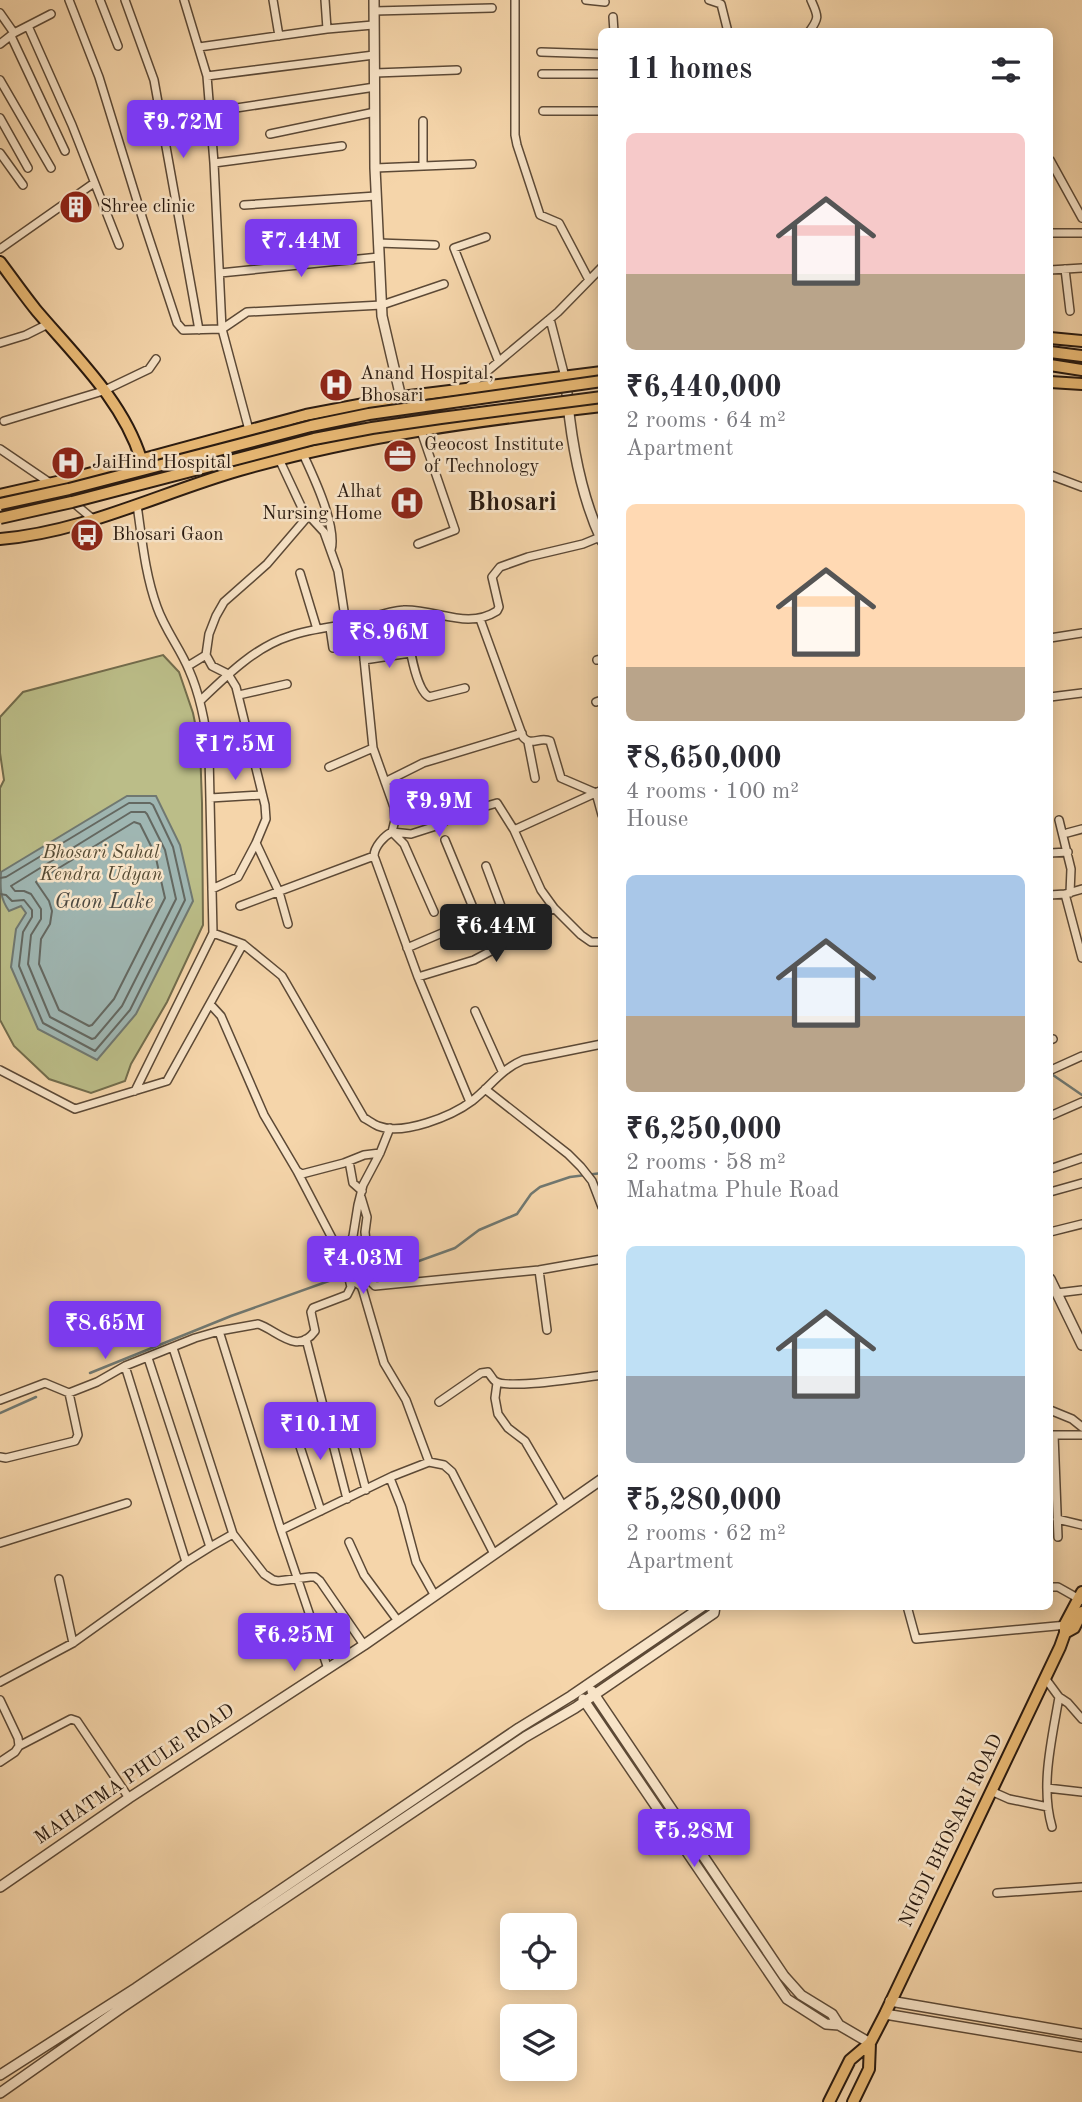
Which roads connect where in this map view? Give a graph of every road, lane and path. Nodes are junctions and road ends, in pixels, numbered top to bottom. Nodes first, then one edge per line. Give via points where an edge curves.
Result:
1 (69, 0) edge
2 (100, 0) edge
3 (125, 0) edge
4 (184, 0) edge
5 (273, 0) edge
6 (325, 0) edge
7 (374, 0) edge
8 (515, 0) edge
9 (586, 0) edge
10 (709, 0) edge
11 (811, 0) edge
12 (605, 2) dead end
13 (492, 8) dead end
14 (374, 11) junction
15 (0, 13) edge
16 (51, 14) dead end
17 (613, 17) dead end
18 (373, 25) junction
19 (28, 26) junction
20 (614, 28) edge
21 (727, 28) edge
22 (812, 28) edge
23 (327, 29) junction
24 (13, 34) junction
25 (278, 36) junction
26 (0, 44) edge
27 (118, 46) dead end
28 (199, 47) junction
29 (541, 52) dead end
30 (598, 54) edge
31 (374, 55) junction
32 (457, 70) dead end
33 (375, 73) junction
34 (542, 74) dead end
35 (598, 74) edge
36 (207, 76) junction
37 (0, 80) edge
38 (375, 87) junction
39 (542, 111) dead end
40 (598, 111) edge
41 (211, 112) junction
42 (375, 112) junction
43 (0, 118) edge
44 (424, 121) dead end
45 (270, 134) dead end
46 (342, 146) dead end
47 (65, 151) dead end
48 (0, 153) edge
49 (214, 163) junction
50 (472, 164) dead end
51 (1053, 165) edge
52 (424, 166) junction
53 (28, 168) dead end
54 (51, 168) dead end
55 (375, 168) junction
56 (94, 183) junction
57 (23, 186) dead end
58 (376, 196) junction
59 (244, 205) dead end
60 (1082, 218) edge
61 (1053, 233) edge
62 (1082, 233) edge
63 (486, 237) dead end
64 (378, 243) junction
65 (119, 245) dead end
66 (435, 245) dead end
67 (0, 249) edge
68 (379, 257) junction
69 (0, 262) edge
70 (1082, 268) edge
71 (1065, 269) junction
72 (1053, 270) edge
73 (598, 271) edge
74 (220, 273) junction
75 (589, 280) junction
76 (444, 284) dead end
77 (382, 305) junction
78 (1070, 311) dead end
79 (550, 319) junction
80 (48, 324) junction
81 (222, 329) junction
82 (199, 330) junction
83 (1053, 338) edge
84 (1082, 341) edge
85 (0, 343) edge
86 (1053, 352) edge
87 (1082, 356) edge
88 (156, 359) dead end
89 (498, 360) junction
90 (1053, 365) edge
91 (1082, 370) edge
92 (598, 373) edge
93 (565, 377) junction
94 (598, 382) edge
95 (1053, 382) edge
96 (1082, 384) edge
97 (465, 390) junction
98 (103, 391) junction
99 (401, 397) junction
100 (598, 398) edge
101 (598, 406) edge
102 (568, 410) junction
103 (287, 420) junction
104 (4, 421) dead end
105 (249, 430) junction
106 (421, 431) junction
107 (409, 433) junction
108 (0, 449) edge
109 (302, 454) junction
110 (141, 460) junction
111 (279, 460) junction
112 (1053, 476) edge
113 (50, 484) junction
114 (1082, 486) edge
115 (0, 495) edge
116 (0, 504) edge
117 (137, 505) junction
118 (309, 515) junction
119 (0, 518) edge
120 (94, 520) junction
121 (598, 532) edge
122 (0, 539) edge
123 (598, 540) edge
124 (418, 544) dead end
125 (330, 551) junction
126 (300, 573) dead end
127 (404, 610) junction
128 (480, 619) junction
129 (356, 622) junction
130 (346, 624) junction
131 (330, 628) junction
132 (317, 629) junction
133 (1082, 633) edge
134 (1053, 638) edge
135 (333, 648) dead end
136 (410, 653) junction
137 (206, 655) junction
138 (364, 660) junction
139 (188, 666) junction
140 (228, 674) junction
141 (287, 684) dead end
142 (465, 688) dead end
143 (1082, 694) edge
144 (239, 695) junction
145 (1053, 699) edge
146 (200, 701) junction
147 (522, 733) junction
148 (528, 741) junction
149 (373, 748) junction
150 (329, 767) dead end
151 (535, 778) dead end
152 (385, 782) junction
153 (598, 792) edge
154 (598, 792) edge
155 (262, 795) junction
156 (210, 798) junction
157 (1063, 828) junction
158 (1082, 829) edge
159 (514, 830) junction
160 (1053, 831) edge
161 (392, 832) junction
162 (445, 840) dead end
163 (256, 843) junction
164 (1068, 852) junction
165 (1053, 853) edge
166 (374, 856) junction
167 (485, 866) dead end
168 (1082, 889) edge
169 (212, 890) junction
170 (279, 892) junction
171 (1068, 893) junction
172 (1053, 895) edge
173 (240, 905) dead end
174 (554, 908) junction
175 (434, 912) dead end
176 (288, 925) dead end
177 (449, 930) dead end
178 (212, 933) junction
179 (511, 933) junction
180 (598, 942) edge
181 (243, 944) junction
182 (407, 948) junction
183 (491, 951) junction
184 (1082, 958) edge
185 (418, 977) junction
186 (210, 1004) junction
187 (475, 1012) dead end
188 (598, 1045) edge
189 (1082, 1056) edge
190 (1053, 1069) edge
191 (0, 1070) edge
192 (502, 1071) junction
193 (485, 1089) junction
194 (135, 1091) junction
195 (470, 1102) junction
196 (1082, 1102) edge
197 (1053, 1115) edge
198 (390, 1128) junction
199 (380, 1153) junction
200 (1082, 1157) edge
201 (349, 1161) junction
202 (1053, 1168) edge
203 (297, 1171) junction
204 (1082, 1183) edge
205 (1053, 1191) edge
206 (361, 1193) junction
207 (598, 1197) edge
208 (1082, 1224) edge
209 (1053, 1231) edge
210 (598, 1260) edge
211 (346, 1266) junction
212 (539, 1270) junction
213 (349, 1279) junction
214 (1053, 1284) edge
215 (1082, 1290) edge
216 (1058, 1293) junction
217 (547, 1330) dead end
218 (219, 1331) junction
219 (306, 1339) junction
220 (1082, 1345) edge
221 (173, 1348) junction
222 (148, 1358) junction
223 (125, 1366) junction
224 (598, 1375) edge
225 (497, 1383) junction
226 (69, 1394) junction
227 (0, 1400) edge
228 (439, 1402) dead end
229 (1053, 1411) edge
230 (292, 1422) dead end
231 (348, 1422) dead end
232 (1082, 1427) edge
233 (1053, 1435) edge
234 (1082, 1435) edge
235 (1053, 1452) edge
236 (0, 1458) edge
237 (429, 1462) junction
238 (390, 1478) junction
239 (598, 1482) edge
240 (366, 1490) junction
241 (347, 1499) junction
242 (127, 1503) dead end
243 (563, 1506) junction
244 (321, 1511) junction
245 (1057, 1519) junction
246 (1082, 1525) edge
247 (281, 1530) junction
248 (233, 1534) junction
249 (1058, 1537) dead end
250 (0, 1542) edge
251 (349, 1542) dead end
252 (210, 1547) junction
253 (494, 1555) junction
254 (186, 1562) junction
255 (59, 1579) dead end
256 (297, 1579) junction
257 (1053, 1587) edge
258 (435, 1596) junction
259 (1081, 1597) edge
260 (697, 1610) edge
261 (714, 1610) edge
262 (908, 1610) edge
263 (1082, 1612) edge
264 (398, 1621) junction
265 (1068, 1628) junction
266 (74, 1643) junction
267 (364, 1645) junction
268 (328, 1669) junction
269 (1045, 1678) junction
270 (0, 1682) edge
271 (587, 1685) junction
272 (578, 1692) junction
273 (594, 1695) junction
274 (1059, 1697) junction
275 (0, 1700) edge
276 (584, 1701) junction
277 (1081, 1716) edge
278 (19, 1746) junction
279 (0, 1762) edge
280 (1047, 1788) junction
281 (990, 1791) junction
282 (1082, 1792) edge
283 (129, 1798) junction
284 (1048, 1807) junction
285 (388, 1816) junction
286 (394, 1825) junction
287 (1052, 1827) dead end
288 (0, 1887) edge
289 (1082, 1887) edge
290 (997, 1893) dead end
291 (890, 2001) junction
292 (953, 2012) junction
293 (885, 2014) junction
294 (996, 2020) junction
295 (839, 2025) junction
296 (951, 2025) junction
297 (995, 2032) junction
298 (1082, 2034) edge
299 (870, 2043) junction
300 (1082, 2047) edge
301 (0, 2075) edge
302 (0, 2093) edge
303 (829, 2102) edge
304 (852, 2102) edge

1 - 82 street via 99,77 177,323 183,330
2 - 27 street
3 - 82 street via 154,80
4 - 28 street
5 - 25 street
6 - 23 street
7 - 14 street
8 - 75 street via 517,145 540,215 559,223
9 - 12 street
10 - 21 street via 721,4
11 - 22 street via 817,15
13 - 14 street
14 - 18 street
15 - 24 street
16 - 19 street
17 - 20 street
18 - 23 street
18 - 31 street
19 - 24 street
19 - 56 street
23 - 25 street
24 - 26 street
24 - 47 street
25 - 28 street
28 - 36 street
29 - 30 street
31 - 33 street
31 - 36 street
32 - 33 street
33 - 38 street
34 - 35 street
36 - 41 street
37 - 54 street
38 - 41 street
38 - 42 street
39 - 40 street
41 - 49 street
42 - 45 street
42 - 55 street
43 - 53 street
44 - 52 street
46 - 49 street
48 - 57 street
49 - 74 street
50 - 52 street
51 - 60 street
52 - 55 street
55 - 58 street
56 - 65 street
56 - 67 street
58 - 59 street
58 - 64 street
61 - 62 street
63 - 89 street via 454,248
64 - 66 street
64 - 68 street
68 - 74 street
68 - 77 street
69 - 80 main road
70 - 71 street
71 - 72 street
71 - 78 street
73 - 75 street
74 - 81 street
75 - 79 street
76 - 77 street
77 - 81 street via 247,312
77 - 99 street
79 - 89 street
79 - 93 street
80 - 85 street
80 - 98 main road
81 - 82 street
81 - 105 street
83 - 84 main road
86 - 87 main road
88 - 98 street via 149,369
89 - 97 street
90 - 91 main road
92 - 93 main road
93 - 97 main road
93 - 102 street
94 - 116 main road, bridge via 369,414
95 - 96 main road
97 - 99 main road
98 - 104 street
98 - 110 main road via 128,426
99 - 103 main road
99 - 107 street
100 - 119 main road, bridge via 314,439
101 - 102 main road
102 - 106 main road
102 - 121 street via 585,499
103 - 105 main road
103 - 109 street
105 - 110 main road
106 - 107 main road
106 - 124 street via 455,530
107 - 109 main road
108 - 113 street
109 - 111 main road
109 - 125 street via 330,520
110 - 113 main road
111 - 117 main road
111 - 118 street
112 - 114 street
113 - 115 main road
113 - 120 street
117 - 120 main road
117 - 139 street via 156,606
118 - 125 street via 324,532
118 - 137 street via 267,564 224,602
120 - 122 main road
123 - 128 street via 500,567 492,577 499,607
125 - 130 street via 338,571
126 - 132 street
127 - 128 street
127 - 129 street
127 - 136 street
128 - 147 street
129 - 130 street
129 - 138 street
130 - 131 street
131 - 132 street
131 - 135 street
132 - 140 street via 275,642
133 - 134 street
136 - 138 street
136 - 142 street via 426,696
137 - 139 street
137 - 140 street via 212,666
138 - 149 street
139 - 146 street
140 - 144 street
140 - 146 street
141 - 144 street
143 - 145 street
144 - 155 street
146 - 156 street via 208,741
147 - 148 street
147 - 152 street via 423,763
148 - 151 street
148 - 153 street via 550,741 561,778
149 - 150 street
149 - 152 street
152 - 161 street via 394,807
154 - 159 street
155 - 156 street
155 - 163 street via 265,820
156 - 169 street
157 - 158 street
157 - 160 street
157 - 164 street
159 - 161 street via 496,803 411,834
159 - 174 street
161 - 166 street via 377,846
161 - 175 street via 404,844
162 - 183 street
163 - 169 street via 238,877
163 - 170 street
164 - 165 street
164 - 171 street
166 - 170 street
166 - 182 street
167 - 179 street
168 - 171 street
169 - 178 street
170 - 173 street
170 - 176 street
171 - 172 street
171 - 184 street
174 - 179 street
174 - 180 street via 581,935
177 - 182 street
178 - 181 street
178 - 194 street
179 - 183 street
181 - 186 street
181 - 198 street via 282,976 364,1118
182 - 185 street
183 - 185 street
185 - 195 street
186 - 194 street via 167,1081
186 - 203 street via 221,1016 264,1115
187 - 192 street
188 - 192 street via 523,1060
189 - 190 street
191 - 194 street via 75,1109
192 - 193 street
193 - 195 street
193 - 207 street via 568,1154 592,1181
195 - 198 street via 412,1127
196 - 197 street
198 - 199 street
199 - 201 street
199 - 206 street
200 - 202 street
201 - 203 street via 302,1174
201 - 206 street via 353,1183
203 - 211 street
204 - 205 street
206 - 211 street
206 - 212 street via 367,1217 370,1281 375,1286
208 - 209 street
210 - 212 street
211 - 213 street
212 - 217 street
213 - 219 street via 347,1294 313,1308 315,1331
213 - 237 street via 363,1291 384,1363 406,1399
214 - 216 street
215 - 216 street
216 - 220 street
218 - 219 street via 258,1324 288,1341
218 - 221 street
218 - 247 street
219 - 241 street
221 - 222 street
221 - 248 street
222 - 223 street
222 - 252 street
223 - 226 street
223 - 254 street
224 - 225 street
225 - 228 street via 488,1372 481,1373
225 - 243 street via 498,1414 525,1441
226 - 227 street via 45,1383
226 - 236 street via 78,1435 75,1441
229 - 232 street
230 - 244 street
231 - 240 street
233 - 234 street
235 - 245 street
237 - 238 street
237 - 253 street via 452,1472
238 - 240 street
238 - 258 street via 416,1562
239 - 243 street, MAHATMA PHULE ROAD
240 - 241 street
241 - 244 street
242 - 250 street
243 - 253 street, MAHATMA PHULE ROAD
244 - 247 street
245 - 246 street
245 - 249 street
247 - 256 street
248 - 252 street
248 - 256 street via 264,1574 278,1581
251 - 264 street via 364,1576
252 - 254 street
253 - 258 street, MAHATMA PHULE ROAD
254 - 266 street
255 - 266 street
256 - 267 street via 315,1577 320,1581
256 - 268 street
257 - 259 street
258 - 264 street, MAHATMA PHULE ROAD
259 - 265 main road, NIGDI BHOSARI ROAD
260 - 271 street
261 - 273 street
262 - 265 street via 916,1639
263 - 265 main road, NIGDI BHOSARI ROAD
264 - 267 street, MAHATMA PHULE ROAD
265 - 269 main road, NIGDI BHOSARI ROAD
266 - 270 street
267 - 268 street, MAHATMA PHULE ROAD
268 - 283 street, MAHATMA PHULE ROAD
269 - 274 street
269 - 281 main road, NIGDI BHOSARI ROAD
271 - 272 street
271 - 273 street
272 - 276 street
272 - 285 street
273 - 276 street
273 - 295 street via 784,1976 801,1995 832,2014
274 - 277 street
274 - 280 street
275 - 278 street
276 - 286 street
276 - 295 street via 775,1983 794,2004 826,2024
278 - 279 street
278 - 283 street via 65,1721 77,1721
280 - 282 street
280 - 284 street
281 - 284 street
281 - 291 main road, NIGDI BHOSARI ROAD
283 - 288 street, MAHATMA PHULE ROAD
284 - 287 street
285 - 286 street
285 - 301 street
286 - 302 street
289 - 290 street
291 - 292 street
291 - 293 main road, NIGDI BHOSARI ROAD
292 - 294 street
292 - 296 street
293 - 296 street
293 - 299 main road, NIGDI BHOSARI ROAD
294 - 297 street
294 - 298 street
295 - 299 street
296 - 297 street
297 - 300 street
299 - 303 main road, NIGDI BHOSARI ROAD via 850,2060
299 - 304 main road, NIGDI BHOSARI ROAD via 869,2069

